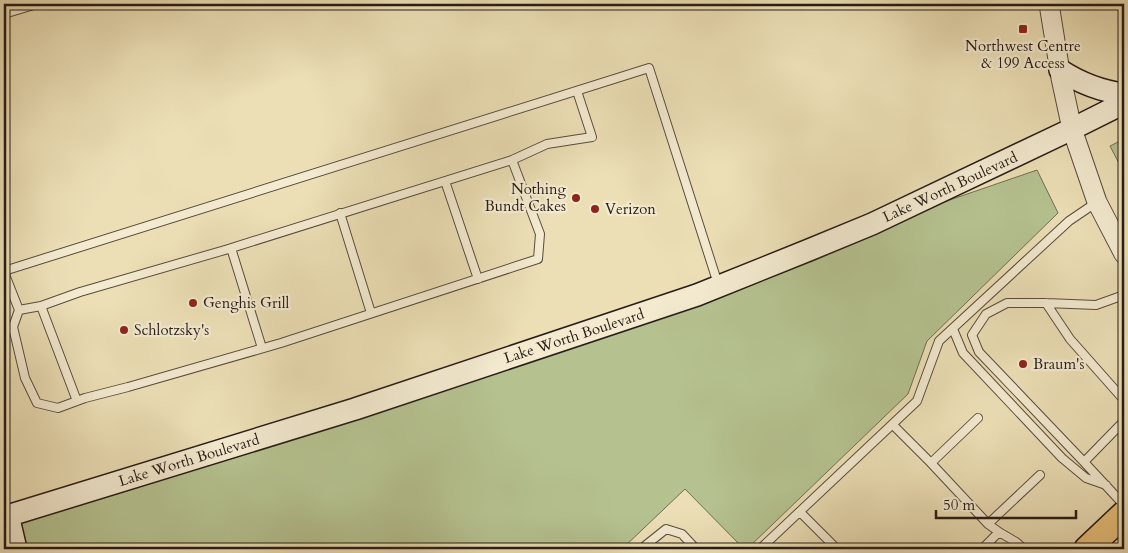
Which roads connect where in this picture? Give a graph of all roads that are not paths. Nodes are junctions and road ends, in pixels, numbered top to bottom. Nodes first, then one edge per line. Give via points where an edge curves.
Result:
1 (37, 4) edge
2 (1049, 4) edge
3 (4, 14) edge
4 (1060, 70) junction
5 (577, 91) junction
6 (1124, 94) edge
7 (1124, 103) edge
8 (1072, 129) junction
9 (512, 160) junction
10 (445, 181) junction
11 (1097, 202) junction
12 (340, 213) junction
13 (231, 248) junction
14 (1124, 254) edge
15 (4, 271) edge
16 (478, 279) junction
17 (719, 286) junction
18 (1124, 295) edge
19 (1046, 303) junction
20 (41, 306) junction
21 (19, 310) junction
22 (371, 313) junction
23 (953, 328) junction
24 (262, 348) junction
25 (1124, 400) edge
26 (78, 401) junction
27 (978, 418) dead end
28 (1124, 421) edge
29 (893, 425) junction
30 (1084, 462) junction
31 (931, 463) junction
32 (1040, 475) dead end
33 (1106, 485) junction
34 (1124, 505) edge
35 (5, 510) edge
36 (800, 512) junction
37 (1124, 514) edge
38 (988, 524) junction
39 (999, 532) junction
40 (16, 549) edge
41 (642, 549) edge
42 (696, 549) edge
43 (760, 549) edge
44 (837, 549) edge
45 (982, 549) edge
46 (1024, 549) edge
47 (1087, 549) edge

1 - 3 lane
2 - 4 street
4 - 6 main road via 1086,85
4 - 8 street
5 - 9 lane via 592,136 547,144
5 - 15 lane
5 - 17 lane via 649,68
7 - 8 main road, Lake Worth Boulevard
8 - 11 street
8 - 17 main road, Lake Worth Boulevard via 872,224
9 - 10 lane
9 - 16 lane via 540,234 538,259
10 - 12 lane
10 - 16 lane
11 - 14 street
11 - 23 lane via 1069,221
12 - 13 lane
12 - 22 lane
13 - 20 lane
13 - 24 lane
15 - 21 lane
16 - 22 lane
17 - 35 main road, Lake Worth Boulevard via 355,409
18 - 19 lane via 1096,305
19 - 25 lane via 1070,339
19 - 30 lane via 1007,303 986,314 972,335 979,352
20 - 21 lane
20 - 26 lane
21 - 26 lane via 13,327 25,378 37,403 58,408
22 - 24 lane
23 - 29 lane via 939,341 917,401
23 - 33 lane via 963,354 1062,458 1086,478
24 - 26 lane
27 - 31 lane
28 - 30 lane
29 - 31 lane
29 - 36 lane
30 - 33 lane
31 - 38 lane
32 - 38 lane
33 - 34 lane
35 - 40 main road
36 - 43 lane
36 - 44 lane
37 - 47 highway
38 - 39 lane
39 - 45 lane
39 - 46 lane
41 - 42 lane via 666,529 682,534

